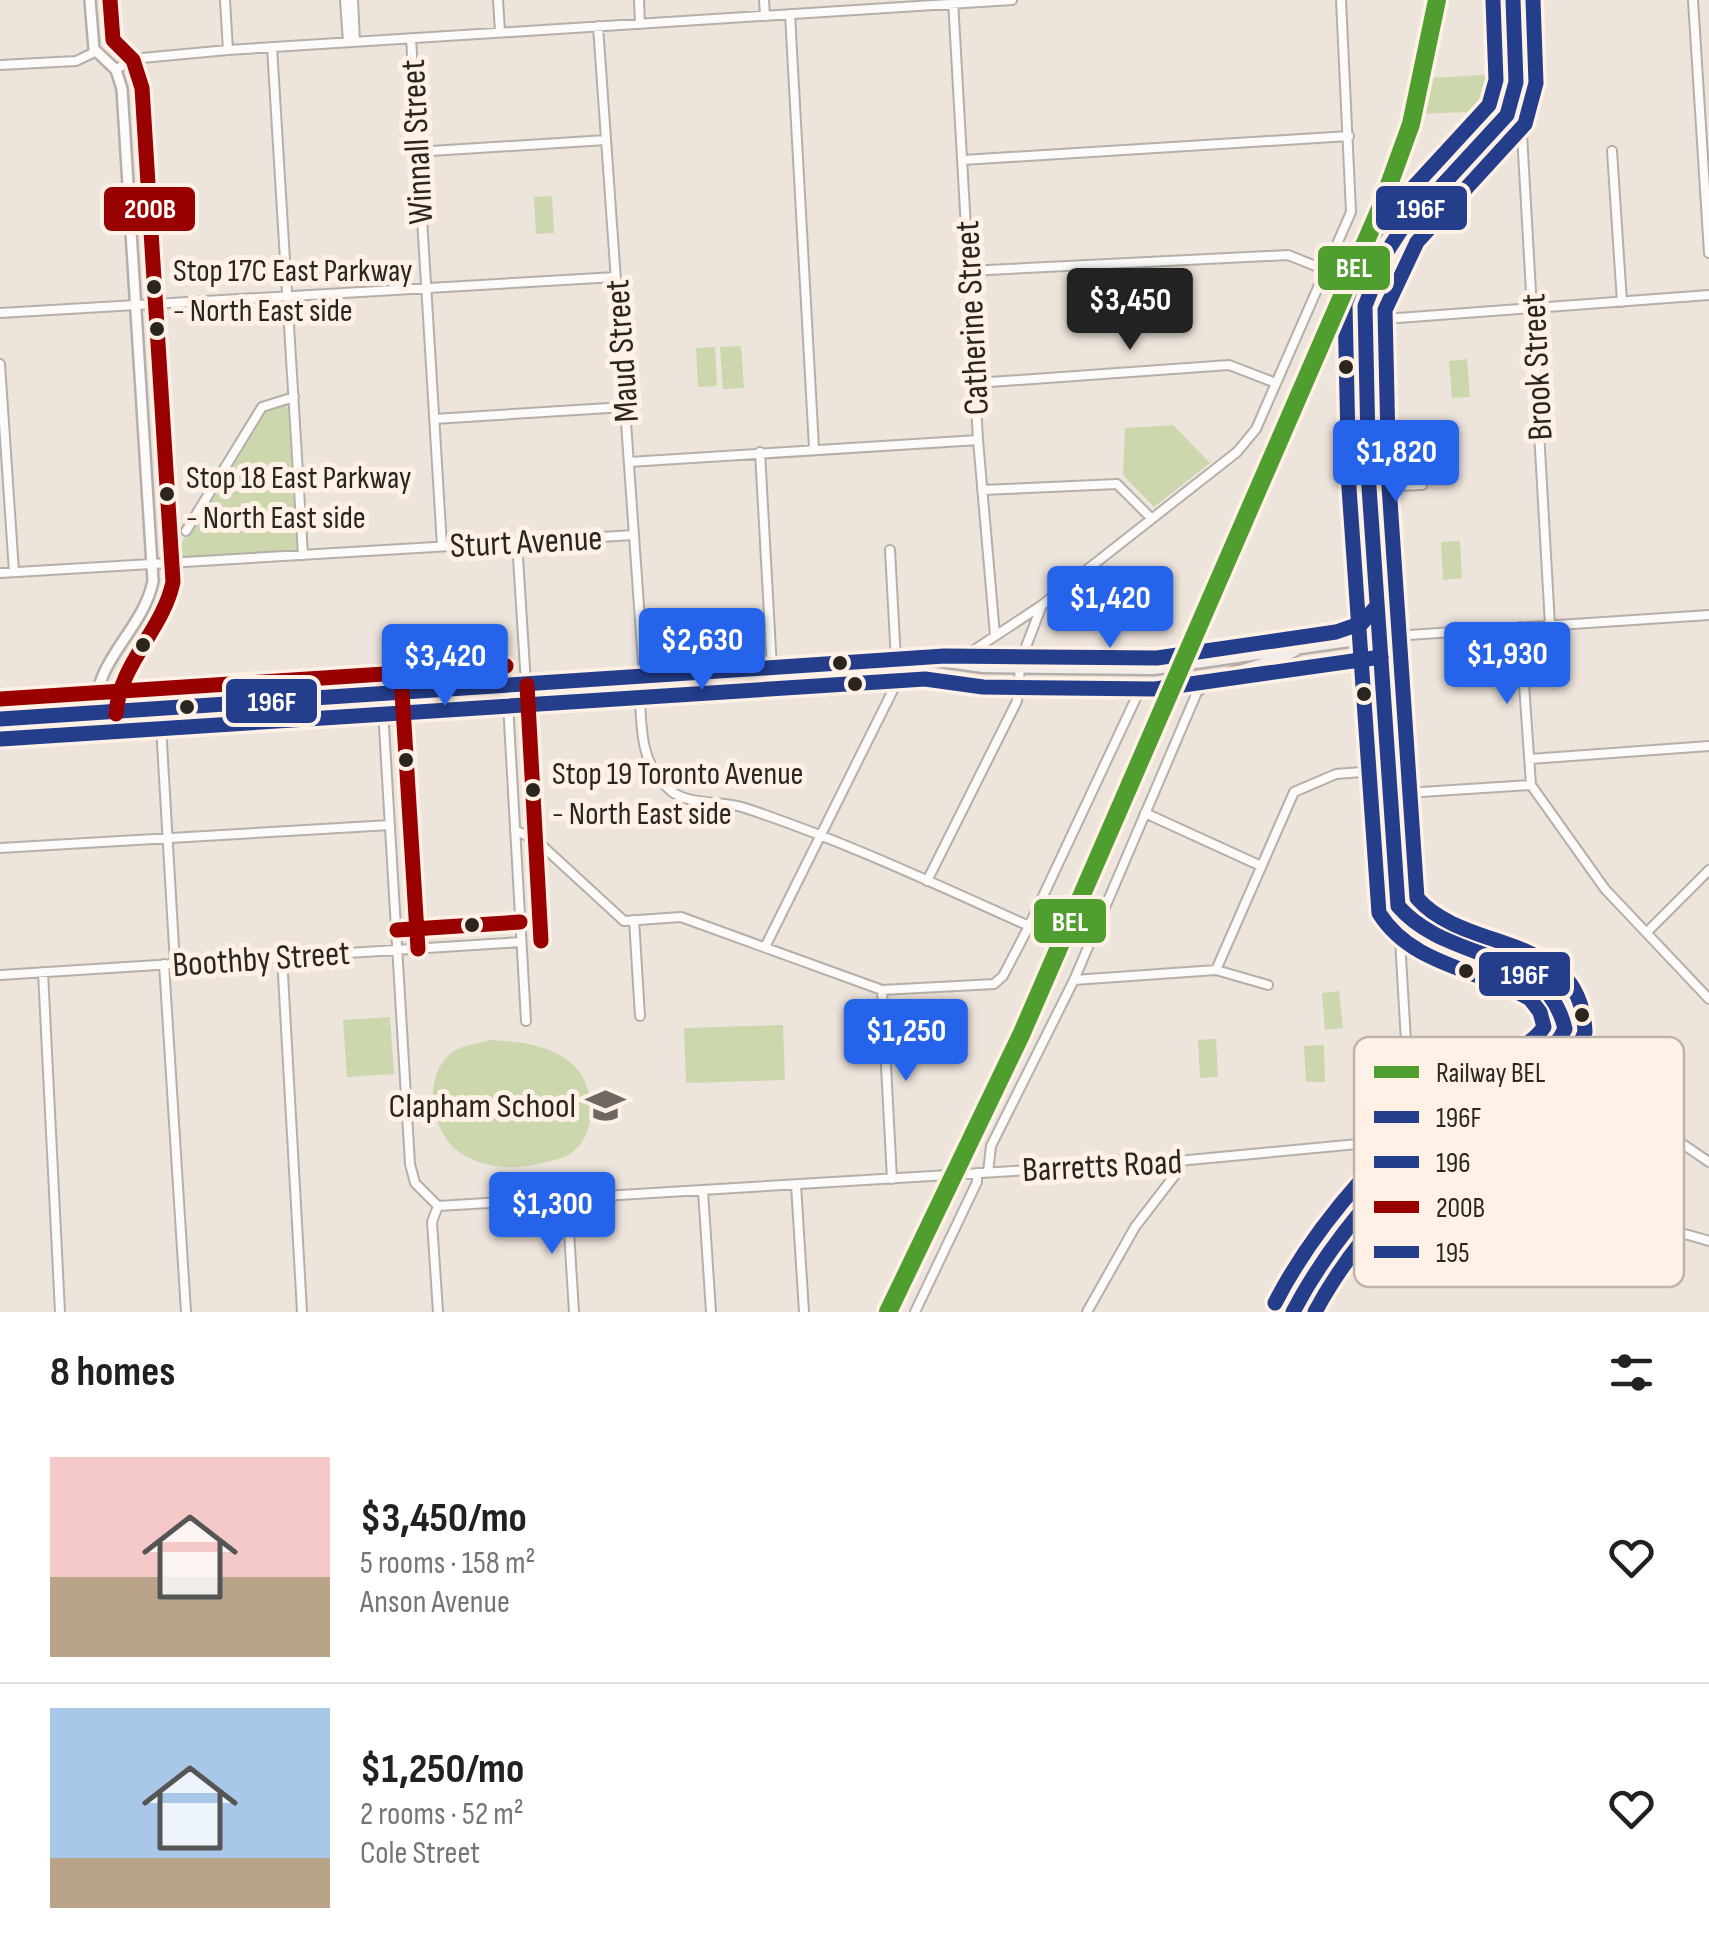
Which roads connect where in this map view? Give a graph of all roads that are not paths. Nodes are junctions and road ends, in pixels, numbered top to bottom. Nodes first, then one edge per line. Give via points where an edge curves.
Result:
1 (90, 0) edge
2 (225, 0) edge
3 (345, 0) edge
4 (353, 0) edge
5 (498, 0) edge
6 (639, 0) edge
7 (764, 0) edge
8 (1012, 0) edge
9 (1341, 0) edge
10 (1512, 0) edge
11 (1693, 0) edge
12 (953, 2) edge
13 (790, 14) junction
14 (765, 16) junction
15 (640, 24) junction
16 (598, 26) junction
17 (500, 32) junction
18 (411, 38) junction
19 (351, 42) junction
20 (272, 47) junction
21 (228, 50) junction
22 (95, 52) junction
23 (0, 65) edge
24 (116, 70) junction
25 (1507, 115) junction
26 (1349, 136) junction
27 (606, 140) junction
28 (1612, 151) dead end
29 (415, 152) junction
30 (963, 160) junction
31 (1706, 173) edge
32 (1709, 253) edge
33 (968, 271) junction
34 (1328, 271) junction
35 (616, 277) junction
36 (425, 288) junction
37 (288, 296) junction
38 (1709, 296) edge
39 (1622, 302) junction
40 (136, 305) junction
41 (1533, 308) junction
42 (0, 313) edge
43 (1398, 318) dead end
44 (0, 364) edge
45 (976, 382) junction
46 (1276, 383) junction
47 (294, 397) junction
48 (625, 407) junction
49 (434, 419) junction
50 (978, 440) junction
51 (814, 448) junction
52 (760, 452) junction
53 (628, 462) junction
54 (1422, 485) dead end
55 (1369, 487) junction
56 (982, 490) junction
57 (1151, 518) junction
58 (186, 532) dead end
59 (634, 535) junction
60 (517, 542) junction
61 (442, 546) junction
62 (890, 550) dead end
63 (303, 555) junction
64 (152, 564) junction
65 (0, 572) edge
66 (14, 572) junction
67 (1042, 605) junction
68 (1376, 607) junction
69 (1709, 615) edge
70 (1550, 625) junction
71 (1520, 627) junction
72 (1336, 632) junction
73 (994, 635) junction
74 (1378, 637) junction
75 (1302, 647) junction
76 (965, 656) junction
77 (926, 659) junction
78 (898, 660) junction
79 (1190, 660) junction
80 (1212, 662) junction
81 (1021, 663) junction
82 (772, 668) junction
83 (1226, 675) junction
84 (642, 677) junction
85 (526, 684) junction
86 (506, 686) junction
87 (1020, 686) junction
88 (1198, 690) joint
89 (382, 693) junction
90 (160, 709) junction
91 (96, 713) junction
92 (0, 719) edge
93 (1709, 746) edge
94 (1530, 759) junction
95 (1388, 770) junction
96 (1532, 785) junction
97 (1390, 794) junction
98 (1145, 814) junction
99 (390, 825) junction
100 (515, 830) junction
101 (821, 834) junction
102 (1393, 834) junction
103 (167, 838) junction
104 (0, 848) edge
105 (1261, 866) junction
106 (1709, 870) edge
107 (1402, 872) junction
108 (927, 881) junction
109 (1398, 906) junction
110 (634, 920) junction
111 (1028, 926) junction
112 (1412, 926) junction
113 (1647, 932) junction
114 (522, 942) junction
115 (766, 945) junction
116 (1402, 948) junction
117 (398, 950) junction
118 (1470, 950) junction
119 (282, 957) junction
120 (164, 964) junction
121 (175, 964) junction
122 (1216, 970) junction
123 (43, 972) junction
124 (0, 975) edge
125 (1074, 980) junction
126 (1268, 985) dead end
127 (882, 990) junction
128 (1709, 999) edge
129 (640, 1016) dead end
130 (526, 1021) dead end
131 (1406, 1037) edge
132 (1561, 1037) edge
133 (1684, 1145) edge
134 (1354, 1147) edge
135 (1178, 1161) junction
136 (1709, 1162) edge
137 (983, 1173) junction
138 (892, 1179) junction
139 (796, 1185) junction
140 (703, 1191) junction
141 (567, 1200) junction
142 (438, 1206) junction
143 (1354, 1228) edge
144 (1684, 1235) edge
145 (1709, 1241) edge
146 (60, 1312) edge
147 (186, 1312) edge
148 (302, 1312) edge
149 (438, 1312) edge
150 (574, 1312) edge
151 (711, 1312) edge
152 (804, 1312) edge
153 (915, 1312) edge
154 (1087, 1312) edge
155 (1293, 1312) edge

1 - 22 street
2 - 21 street
3 - 19 street
4 - 19 street
5 - 17 street
6 - 15 street
7 - 14 street
8 - 12 street
9 - 26 street
10 - 25 main road via 1517,67
11 - 31 street
12 - 13 street
12 - 30 street, Catherine Street
13 - 14 street
13 - 51 street
14 - 15 street
15 - 16 street
16 - 17 street
16 - 27 street, Maud Street
17 - 18 street
18 - 19 street
18 - 29 street, Winnall Street
19 - 20 street
20 - 21 street
20 - 37 street
21 - 24 street via 131,59
22 - 23 street via 76,61
22 - 24 street
24 - 40 street
25 - 41 street, Brook Street via 1522,134
25 - 55 main road via 1401,230 1372,282 1363,322
26 - 30 street
26 - 34 street via 1351,212
27 - 29 street
27 - 35 street, Maud Street
28 - 39 street
29 - 36 street, Winnall Street
30 - 33 street, Catherine Street
31 - 32 street
33 - 34 street via 1288,255
33 - 45 street, Catherine Street
34 - 46 street
35 - 36 street
35 - 48 street, Maud Street
36 - 37 street
36 - 49 street, Winnall Street
37 - 40 street
37 - 47 street
38 - 39 street
39 - 41 street
40 - 42 street
40 - 64 street
41 - 43 street
41 - 70 street, Brook Street
44 - 66 street
45 - 46 street via 1229,365
45 - 50 street, Catherine Street
46 - 57 street via 1247,442
47 - 58 street via 262,407
47 - 63 street
48 - 49 street
48 - 53 street, Maud Street
49 - 61 street, Winnall Street
50 - 51 street
50 - 56 street, Catherine Street
51 - 52 street
52 - 53 street
52 - 82 street
53 - 59 street, Maud Street
54 - 55 street
55 - 68 main road
56 - 57 street via 1117,484
56 - 73 street, Catherine Street
57 - 67 street
59 - 60 street, Sturt Avenue
59 - 84 street, Maud Street
60 - 61 street, Sturt Avenue
60 - 85 street
61 - 63 street, Sturt Avenue
62 - 78 street
63 - 64 street, Sturt Avenue
64 - 66 street, Sturt Avenue
64 - 91 street via 150,594 97,684
65 - 66 street, Sturt Avenue
67 - 73 street
67 - 81 street
68 - 72 main road via 1362,623
68 - 74 main road
69 - 70 street
70 - 71 street
71 - 74 street
71 - 94 street
72 - 74 main road
72 - 79 main road
73 - 76 street
74 - 75 main road
74 - 95 main road
75 - 80 main road
75 - 83 main road
76 - 77 main road
76 - 81 main road
77 - 78 main road
77 - 81 main road via 944,665
78 - 82 main road
78 - 101 street via 901,674
79 - 80 main road
79 - 81 main road
80 - 83 main road
81 - 87 street
82 - 84 main road
83 - 88 main road
84 - 85 main road
84 - 101 street, Maud Street via 645,758 671,791
85 - 86 main road
86 - 89 main road
86 - 100 street
87 - 108 street
87 - 111 street via 1123,685 1136,698
88 - 98 street
89 - 90 main road
89 - 99 street
90 - 91 main road
90 - 103 street
91 - 92 main road
93 - 94 street
94 - 96 street
95 - 97 main road
95 - 105 street via 1336,774 1294,792
96 - 97 street
96 - 113 street via 1605,889
97 - 102 main road
98 - 105 street
98 - 125 street
99 - 103 street
99 - 117 street
100 - 110 street via 537,841 624,921
100 - 114 street
101 - 108 street, Maud Street
101 - 115 street
102 - 107 main road
102 - 109 main road
103 - 104 street
103 - 121 street
105 - 122 street
106 - 113 street
107 - 112 main road
107 - 118 main road via 1424,914
108 - 111 street, Maud Street
109 - 112 main road
109 - 116 street, Barretts Road
110 - 115 street via 681,917
110 - 129 street
111 - 127 street via 994,984
112 - 116 street, Barretts Road
112 - 118 main road
113 - 128 street
114 - 117 street, Boothby Street
114 - 130 street
115 - 127 street
116 - 131 street, Barretts Road
117 - 119 street, Boothby Street
117 - 142 street via 410,1164 415,1182
118 - 132 main road via 1527,974 1552,994 1566,1023
119 - 121 street, Boothby Street
119 - 148 street
120 - 121 street, Boothby Street
120 - 123 street, Boothby Street
120 - 147 street
122 - 125 street
122 - 126 street
123 - 124 street, Boothby Street
123 - 146 street
125 - 137 street
127 - 138 street
133 - 136 street
134 - 135 street, Barretts Road
135 - 137 street, Barretts Road
135 - 154 street via 1178,1171 1135,1228
137 - 138 street, Barretts Road
137 - 153 street
138 - 139 street, Barretts Road
139 - 140 street, Barretts Road
139 - 152 street
140 - 141 street, Barretts Road
140 - 151 street
141 - 142 street, Barretts Road
141 - 150 street
142 - 149 street via 432,1222
143 - 155 main road via 1314,1273
144 - 145 street

